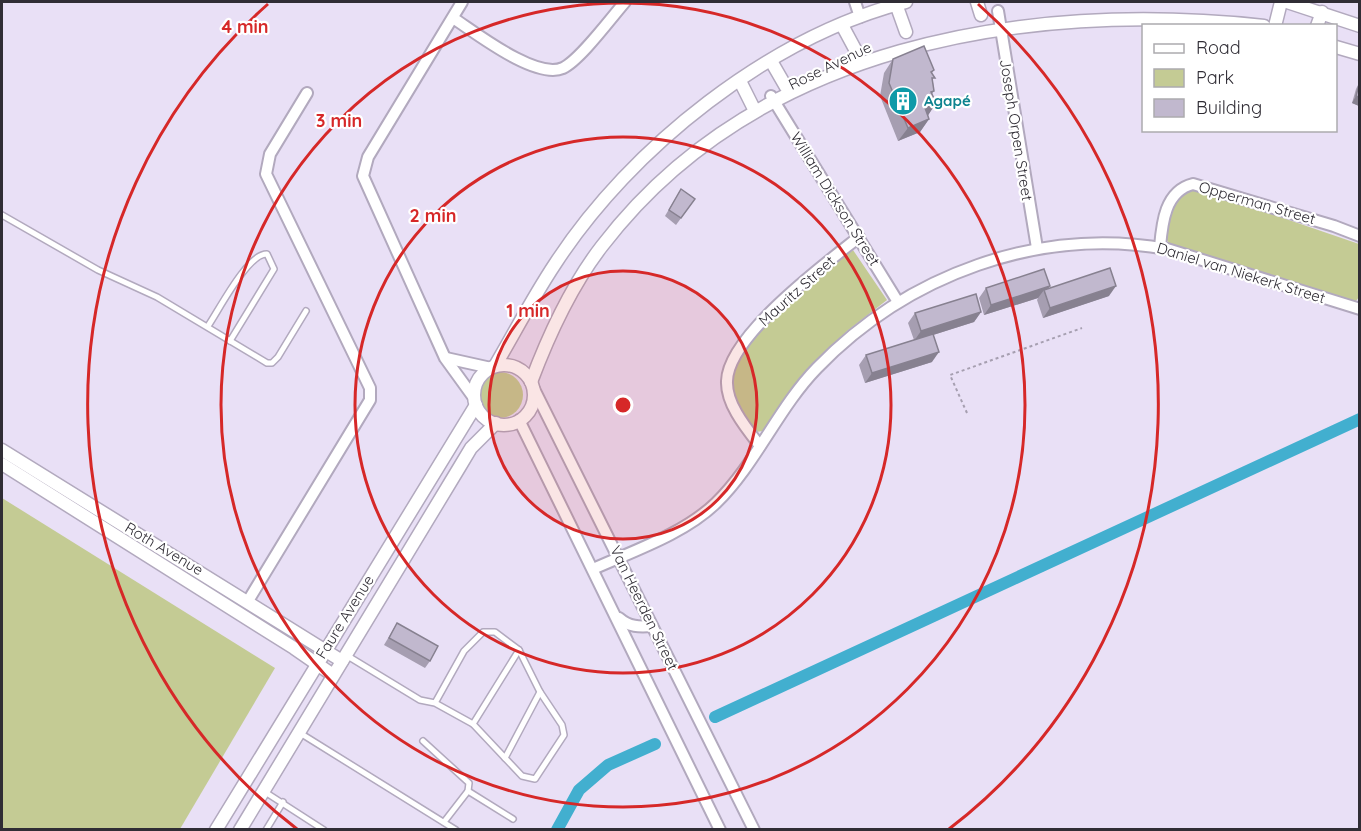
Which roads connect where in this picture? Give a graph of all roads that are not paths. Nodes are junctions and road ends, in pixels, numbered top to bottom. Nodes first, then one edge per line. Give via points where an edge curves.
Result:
1 (462, 2) edge
2 (626, 2) edge
3 (855, 2) edge
4 (977, 2) edge
5 (1281, 2) edge
6 (1287, 2) edge
7 (901, 3) edge
8 (1307, 4) edge
9 (874, 7) edge
10 (1177, 7) dead end
11 (1002, 10) joint
12 (1322, 12) junction
13 (860, 17) junction
14 (453, 18) junction
15 (1257, 24) edge
16 (1276, 24) edge
17 (1318, 24) edge
18 (842, 25) junction
19 (1359, 26) edge
20 (907, 32) dead end
21 (871, 45) dead end
22 (1337, 48) edge
23 (1359, 54) edge
24 (847, 56) junction
25 (771, 61) junction
26 (740, 81) junction
27 (786, 87) junction
28 (307, 93) dead end
29 (771, 96) junction
30 (753, 107) junction
31 (2, 215) edge
32 (1359, 236) edge
33 (859, 237) junction
34 (1160, 247) junction
35 (1037, 248) junction
36 (898, 302) junction
37 (1359, 309) edge
38 (306, 311) dead end
39 (208, 326) junction
40 (230, 340) junction
41 (445, 357) junction
42 (493, 367) junction
43 (532, 384) junction
44 (475, 401) junction
45 (519, 420) junction
46 (496, 423) junction
47 (759, 446) junction
48 (2, 450) edge
49 (2, 464) edge
50 (394, 538) junction
51 (414, 544) junction
52 (619, 558) junction
53 (593, 569) junction
54 (248, 601) junction
55 (616, 616) junction
56 (652, 626) junction
57 (326, 649) junction
58 (519, 650) junction
59 (344, 658) junction
60 (315, 664) junction
61 (333, 675) junction
62 (540, 692) junction
63 (435, 703) junction
64 (473, 724) junction
65 (298, 733) junction
66 (423, 741) dead end
67 (505, 758) junction
68 (263, 791) junction
69 (468, 791) junction
70 (283, 802) junction
71 (513, 819) dead end
72 (444, 822) junction
73 (216, 830) edge
74 (240, 830) edge
75 (266, 830) edge
76 (324, 830) edge
77 (456, 830) edge
78 (720, 830) edge
79 (754, 830) edge

1 - 14 street
2 - 14 street via 570,64 552,71 520,60
3 - 13 street
4 - 11 street via 975,16
5 - 16 street
6 - 8 street
7 - 9 street, Rose Avenue
7 - 20 street
8 - 12 street
9 - 13 street, Rose Avenue
10 - 15 street
11 - 35 street, Joseph Orpen Street
12 - 17 street
12 - 19 street
13 - 18 street, Rose Avenue
14 - 41 street via 363,168 366,187
18 - 24 street
18 - 25 street, Rose Avenue
21 - 24 street, Rose Avenue
22 - 23 street
24 - 27 street, Rose Avenue
25 - 26 street, Rose Avenue
25 - 27 street
26 - 30 street
26 - 42 street, Rose Avenue via 683,122 613,190 556,263
27 - 29 street, Rose Avenue
28 - 54 street via 270,154 266,174 370,388 370,400
29 - 30 street, Rose Avenue
29 - 33 street, William Dickson Street
30 - 43 street, Rose Avenue via 662,180 601,246 554,325
31 - 39 lane
32 - 34 street, Opperman Street via 1193,184 1176,193 1167,207
33 - 36 street, William Dickson Street
33 - 47 street, Mauritz Street via 767,315 745,341 727,374 728,393 737,414
34 - 35 street, Daniel van Niekerk Street via 1098,244
34 - 37 street, Daniel van Niekerk Street
35 - 36 street, Daniel van Niekerk Street via 950,275
36 - 47 street, Daniel van Niekerk Street via 816,369
38 - 40 lane via 272,363
39 - 40 lane
39 - 40 lane via 243,272 259,256 267,254 274,269
41 - 42 street
41 - 44 street
42 - 43 street via 520,369
42 - 44 street via 478,380
43 - 45 street via 530,409
43 - 52 street, Van Heerden Street
44 - 46 street via 486,418
44 - 50 street, Faure Avenue
45 - 46 street
45 - 53 street, Van Heerden Street
46 - 51 street, Faure Avenue via 471,448
47 - 52 street, Daniel van Niekerk Street via 715,504 681,527
48 - 54 street, Roth Avenue
49 - 60 street, Roth Avenue
50 - 51 street
50 - 57 street, Faure Avenue
51 - 59 street, Faure Avenue
52 - 53 street, Daniel van Niekerk Street
52 - 56 street, Van Heerden Street
53 - 55 street, Van Heerden Street
54 - 57 street, Roth Avenue
55 - 56 street via 632,626
55 - 78 street, Van Heerden Street
56 - 79 street, Van Heerden Street
57 - 59 street, Roth Avenue
57 - 60 street, Faure Avenue
58 - 62 lane
58 - 63 lane via 495,632 483,632 464,651
58 - 64 lane
59 - 61 street, Faure Avenue
59 - 63 lane via 420,700
60 - 61 street, Roth Avenue
60 - 73 street, Faure Avenue
61 - 65 street, Faure Avenue
62 - 67 lane
62 - 67 lane via 562,725 563,739 535,779 522,776
63 - 64 lane
64 - 67 lane
65 - 68 street, Faure Avenue
65 - 72 lane
66 - 69 lane via 467,779
68 - 70 lane
68 - 74 street, Faure Avenue
69 - 71 lane
69 - 72 lane
70 - 75 lane
70 - 76 lane
72 - 77 lane

